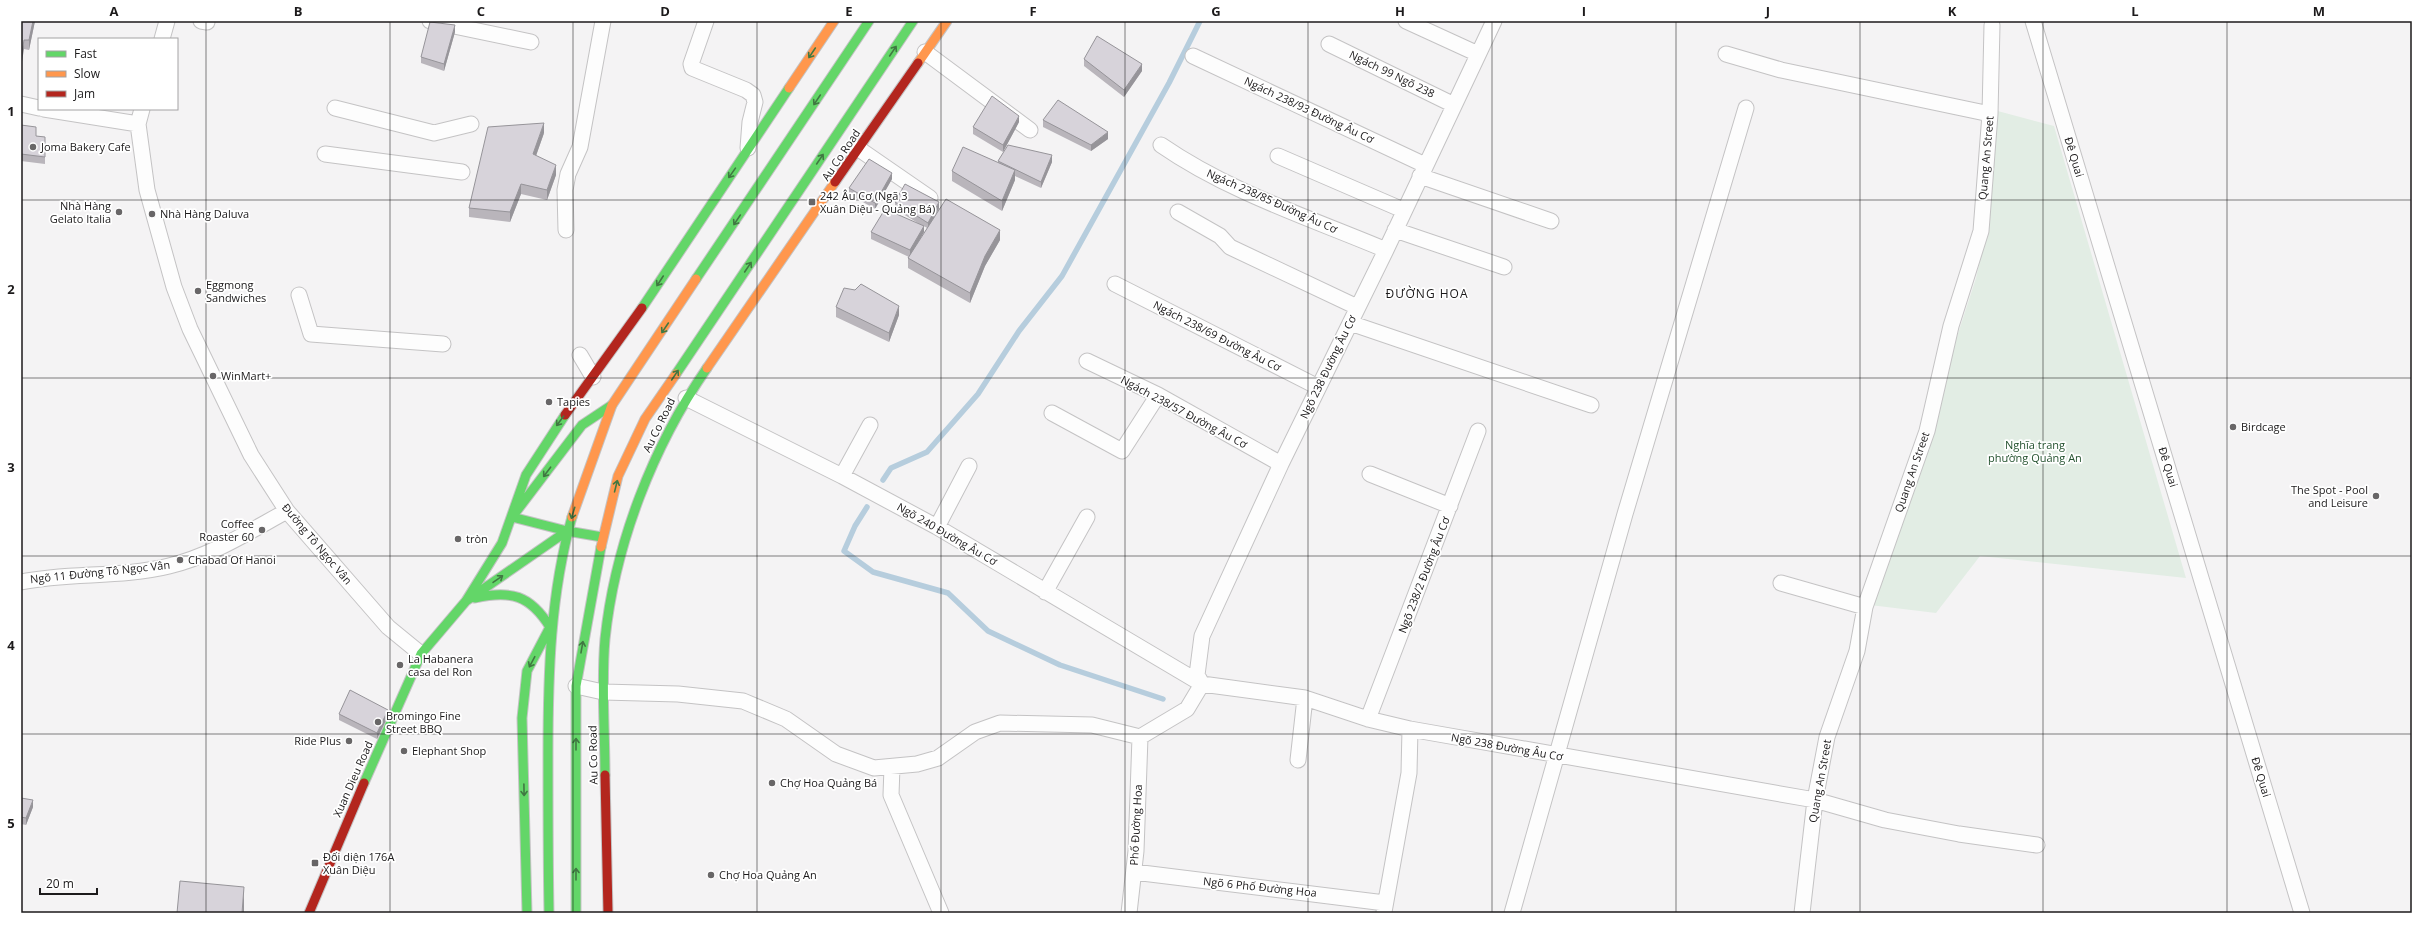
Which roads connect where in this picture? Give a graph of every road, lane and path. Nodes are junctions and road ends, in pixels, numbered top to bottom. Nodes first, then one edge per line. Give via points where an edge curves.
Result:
1 (167, 21) edge
2 (430, 21) edge
3 (603, 21) edge
4 (706, 21) edge
5 (834, 21) edge
6 (869, 21) edge
7 (913, 21) edge
8 (947, 21) edge
9 (1406, 21) edge
10 (2033, 21) edge
11 (1489, 22) edge
12 (1992, 25) dead end
13 (162, 38) edge
14 (531, 42) dead end
15 (1329, 44) dead end
16 (925, 52) junction
17 (1478, 54) junction
18 (1726, 54) dead end
19 (1193, 56) dead end
20 (21, 104) edge
21 (1454, 105) junction
22 (38, 108) edge
23 (335, 108) dead end
24 (1746, 108) dead end
25 (50, 110) edge
26 (142, 110) edge
27 (1990, 114) junction
28 (138, 124) junction
29 (471, 124) dead end
30 (1030, 130) dead end
31 (1161, 144) dead end
32 (859, 149) junction
33 (748, 151) junction
34 (325, 154) dead end
35 (1278, 156) dead end
36 (1422, 170) junction
37 (462, 172) dead end
38 (930, 198) edge
39 (1403, 210) junction
40 (1178, 212) dead end
41 (1551, 221) dead end
42 (566, 230) dead end
43 (1395, 230) junction
44 (1386, 250) junction
45 (1504, 267) dead end
46 (1116, 284) dead end
47 (299, 296) dead end
48 (1357, 307) junction
49 (1350, 323) junction
50 (443, 344) dead end
51 (580, 355) dead end
52 (1088, 361) dead end
53 (593, 377) junction
54 (1318, 387) junction
55 (1158, 395) junction
56 (686, 398) junction
57 (1591, 404) dead end
58 (612, 405) junction
59 (1052, 413) dead end
60 (870, 425) dead end
61 (1478, 431) dead end
62 (1281, 464) junction
63 (969, 466) dead end
64 (1370, 474) dead end
65 (842, 476) junction
66 (1450, 506) junction
67 (287, 511) junction
68 (512, 517) junction
69 (1087, 517) dead end
70 (937, 527) junction
71 (567, 531) junction
72 (602, 537) junction
73 (21, 582) edge
74 (1781, 583) dead end
75 (1045, 592) junction
76 (466, 601) junction
77 (1865, 607) junction
78 (550, 627) junction
79 (421, 654) junction
80 (1202, 684) junction
81 (576, 686) junction
82 (603, 692) junction
83 (1305, 698) junction
84 (1368, 719) junction
85 (1410, 729) junction
86 (1140, 737) junction
87 (1555, 755) junction
88 (1298, 760) dead end
89 (892, 767) junction
90 (1815, 800) junction
91 (2037, 845) dead end
92 (1134, 872) junction
93 (1384, 908) edge
94 (309, 913) edge
95 (527, 913) edge
96 (549, 913) edge
97 (576, 913) edge
98 (608, 913) edge
99 (940, 913) edge
100 (1129, 913) edge
101 (1512, 913) edge
102 (1802, 913) edge
103 (2302, 913) edge

1 - 13 street
2 - 14 street
3 - 42 street via 580,147 567,179
4 - 33 street via 691,64 692,68 753,95 755,102 750,122
5 -> 33 main road
6 -> 58 main road
72 -> 7 main road, Au Co Road via 618,476 645,419
8 - 16 main road, Au Co Road
9 - 17 street
10 - 103 street, Đê Quai
11 - 17 street, Ngõ 238 Đường Âu Cơ
12 - 27 street, Quang An Street
15 - 21 street, Ngách 99 Ngõ 238
16 - 30 street
16 - 32 main road, Au Co Road
17 - 21 street, Ngõ 238 Đường Âu Cơ
18 - 27 street via 1781,70
19 - 36 street, Ngách 238/93 Đường Âu Cơ
20 - 22 street
21 - 36 street, Ngõ 238 Đường Âu Cơ
23 - 29 street via 434,133
24 - 87 street
25 - 28 street
26 - 28 street
27 - 77 street, Quang An Street via 1981,231 1951,326 1927,431
28 - 67 street, Đường Tô Ngọc Vân via 148,190 177,294 190,329 251,454
31 - 44 street, Ngách 238/85 Đường Âu Cơ via 1190,165 1309,220
32 - 38 street
32 - 56 main road, Au Co Road
33 -> 53 main road
34 - 37 street
35 - 39 street
36 - 39 street, Ngõ 238 Đường Âu Cơ
36 - 41 street, Ngách 238/93 Đường Âu Cơ
39 - 43 street, Ngõ 238 Đường Âu Cơ
40 - 48 street via 1220,236 1230,248
43 - 44 street, Ngõ 238 Đường Âu Cơ
43 - 45 street
44 - 48 street, Ngõ 238 Đường Âu Cơ
46 - 54 street, Ngách 238/69 Đường Âu Cơ
47 - 50 street via 311,334
48 - 49 street, Ngõ 238 Đường Âu Cơ
49 - 54 street, Ngõ 238 Đường Âu Cơ
49 - 57 street
51 - 53 street
52 - 55 street, Ngách 238/57 Đường Âu Cơ
53 -> 68 main road via 556,427 526,475
54 - 62 street, Ngõ 238 Đường Âu Cơ
55 - 59 street via 1122,451
55 - 62 street, Ngách 238/57 Đường Âu Cơ
56 - 65 street, Ngõ 240 Đường Âu Cơ
56 - 82 main road, Au Co Road via 655,459 631,521 613,588 605,640
58 -> 68 main road via 582,425
58 -> 71 main road via 590,460
60 - 65 street
61 - 66 street, Ngõ 238/2 Đường Âu Cơ
62 - 80 street, Ngõ 238 Đường Âu Cơ via 1202,636 1197,675
63 - 70 street
64 - 66 street
65 - 70 street, Ngõ 240 Đường Âu Cơ
66 - 84 street, Ngõ 238/2 Đường Âu Cơ
67 - 73 street, Ngõ 11 Đường Tô Ngọc Vân via 220,547 169,566 46,577
67 - 79 street, Đường Tô Ngọc Vân via 388,627
68 - 71 main road
68 - 76 main road, Xuan Dieu Road via 502,543
69 - 75 street
70 - 75 street, Ngõ 240 Đường Âu Cơ
71 - 72 main road
76 -> 71 main road
71 - 78 main road
81 -> 72 main road, Au Co Road
74 - 77 street
75 - 80 street, Ngõ 240 Đường Âu Cơ
76 - 78 main road via 509,593 534,606
76 - 79 main road, Xuan Dieu Road
77 - 90 street, Quang An Street via 1857,651 1827,738
78 -> 95 main road via 527,671 522,718
78 - 96 main road via 547,808
79 - 94 main road, Xuan Dieu Road
80 - 83 street, Ngõ 238 Đường Âu Cơ
80 - 86 street via 1187,709
81 - 82 street
97 -> 81 main road, Au Co Road
82 - 89 street via 678,694 743,701 786,719 836,754 852,762 874,768
82 - 98 main road, Au Co Road
83 - 84 street, Ngõ 238 Đường Âu Cơ
83 - 88 street
84 - 85 street, Ngõ 238 Đường Âu Cơ
85 - 87 street, Ngõ 238 Đường Âu Cơ
85 - 93 street via 1409,773
86 - 89 street via 1092,725 1000,723 976,732 938,758
86 - 92 street, Phố Đường Hoa
87 - 90 street, Ngõ 238 Đường Âu Cơ
87 - 101 street
89 - 99 street via 891,795
90 - 91 street, Ngõ 238 Đường Âu Cơ via 1885,820
90 - 102 street, Quang An Street
92 - 93 street, Ngõ 6 Phố Đường Hoa
92 - 100 street, Phố Đường Hoa

